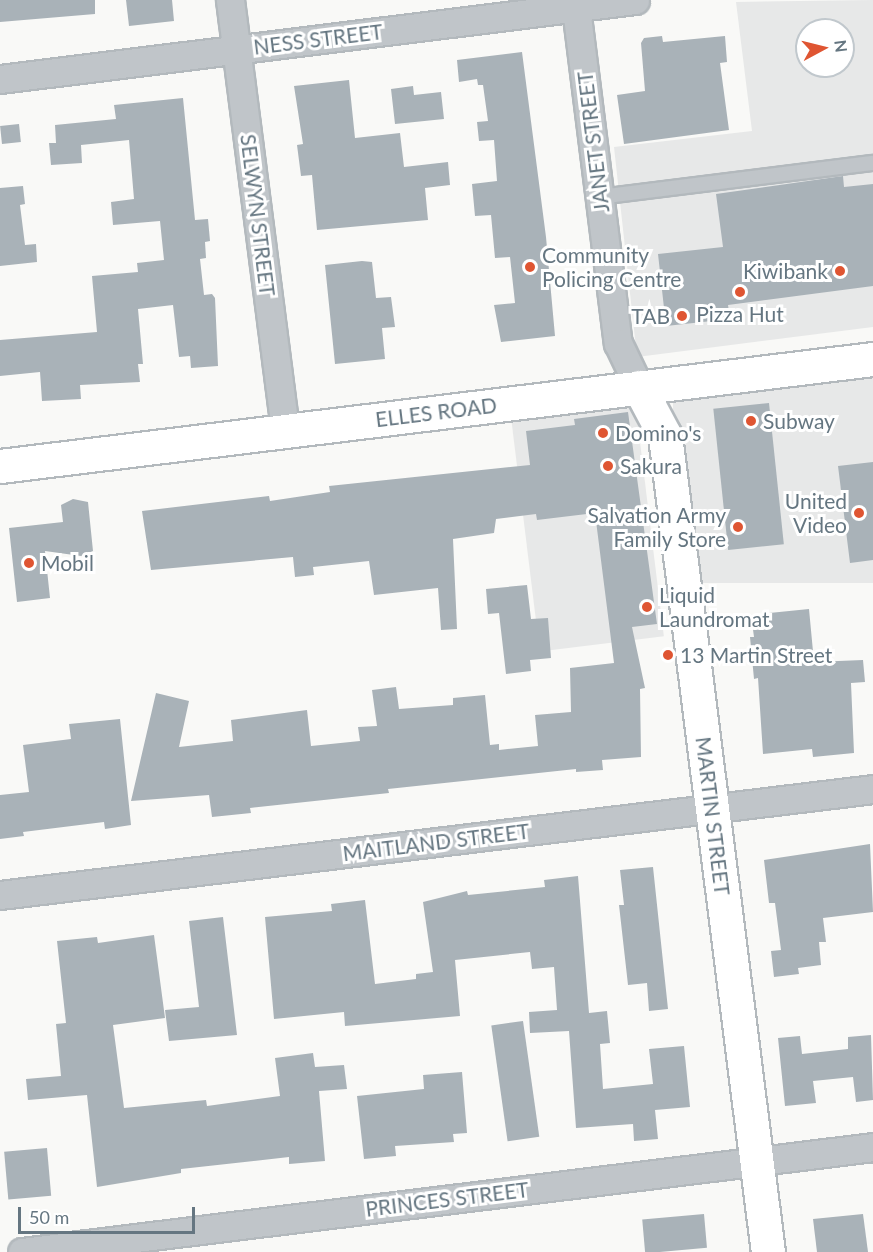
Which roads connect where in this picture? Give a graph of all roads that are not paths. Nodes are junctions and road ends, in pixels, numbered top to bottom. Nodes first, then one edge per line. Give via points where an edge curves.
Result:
1 (230, 0) edge
2 (635, 0) edge
3 (576, 4) edge
4 (236, 49) junction
5 (0, 79) edge
6 (873, 163) edge
7 (599, 197) junction
8 (873, 359) edge
9 (639, 387) junction
10 (285, 430) junction
11 (0, 466) edge
12 (873, 789) edge
13 (712, 808) junction
14 (0, 896) edge
15 (873, 1147) edge
16 (757, 1161) junction
17 (22, 1252) edge
18 (768, 1252) edge

1 - 4 street, SELWYN STREET
2 - 3 street, NESS STREET
3 - 4 street, NESS STREET
3 - 7 street, JANET STREET
4 - 5 street, NESS STREET
4 - 10 street, SELWYN STREET
6 - 7 lane
7 - 9 street, JANET STREET via 618,343
8 - 9 main road, ELLES ROAD
9 - 10 main road, ELLES ROAD
9 - 13 main road, MARTIN STREET via 665,436
10 - 11 main road, ELLES ROAD
12 - 13 street, MAITLAND STREET
13 - 14 street, MAITLAND STREET
13 - 16 main road, MARTIN STREET
15 - 16 street, PRINCES STREET
16 - 17 street, PRINCES STREET
16 - 18 main road, MARTIN STREET

